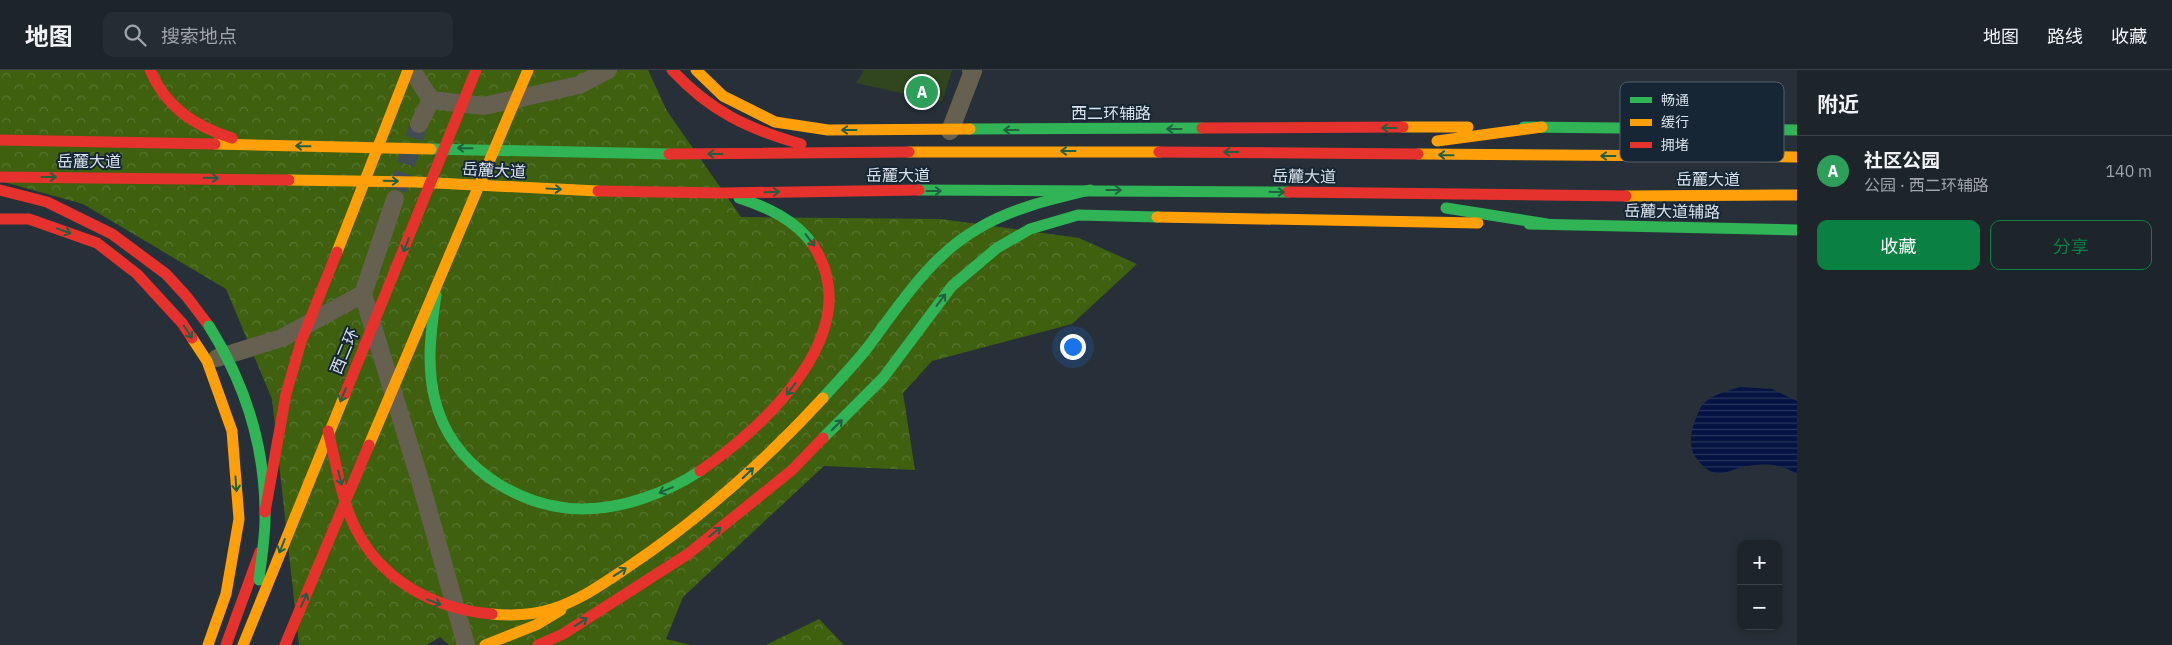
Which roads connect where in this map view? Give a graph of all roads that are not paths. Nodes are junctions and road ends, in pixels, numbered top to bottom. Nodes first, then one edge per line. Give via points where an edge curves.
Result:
1 (150, 70) edge
2 (408, 70) edge
3 (412, 70) edge
4 (476, 70) edge
5 (528, 70) edge
6 (608, 70) edge
7 (696, 70) edge
8 (971, 70) edge
9 (672, 71) edge
10 (431, 100) junction
11 (419, 124) tunnel mouth
12 (1542, 127) junction
13 (1620, 128) edge
14 (950, 130) junction
15 (1784, 130) edge
16 (1797, 130) edge
17 (0, 140) edge
18 (260, 146) junction
19 (851, 153) junction
20 (1349, 153) junction
21 (1620, 156) edge
22 (1784, 157) edge
23 (1797, 157) edge
24 (0, 177) edge
25 (0, 190) edge
26 (1090, 190) junction
27 (1351, 193) junction
28 (723, 194) junction
29 (1797, 195) edge
30 (395, 199) tunnel mouth
31 (0, 219) edge
32 (1547, 224) junction
33 (1797, 230) edge
34 (436, 291) junction
35 (363, 294) junction
36 (207, 361) junction
37 (328, 431) junction
38 (266, 512) junction
39 (263, 541) junction
40 (578, 599) junction
41 (256, 610) junction
42 (208, 645) edge
43 (226, 645) edge
44 (243, 645) edge
45 (285, 645) edge
46 (466, 645) edge
47 (485, 645) edge
48 (538, 645) edge

1 - 18 main road via 154,83 166,100 182,115 224,136
2 - 38 main road, bridge via 301,342 286,394
3 - 10 street
4 -> 37 main road, 西二环, bridge
5 - 34 main road, bridge
6 - 10 street via 579,85 484,106
14 -> 7 main road, 西二环辅路 via 828,130 775,122 723,96
8 - 14 street
9 - 19 main road via 707,105 750,129
10 - 11 street
12 - 13 main road
12 -> 14 main road, 西二环辅路
12 - 20 main road
15 - 16 main road
17 - 18 main road, 岳麓大道
19 -> 18 main road, 岳麓大道 via 669,154
20 -> 19 main road, 岳麓大道
21 -> 20 main road, 岳麓大道
23 -> 22 main road, 岳麓大道
24 -> 28 main road, 岳麓大道 via 407,182
25 - 38 main road, bridge via 47,202 112,234 166,274 187,297 224,347 250,412 261,459
26 -> 27 main road, 岳麓大道
28 -> 26 main road, 岳麓大道
40 -> 26 main road, bridge via 654,550 742,479 832,389 929,268 946,252 974,231 1008,213
27 - 29 main road, 岳麓大道
27 - 32 main road
28 -> 34 main road via 763,205 801,229 818,251 828,280 827,320 819,343 805,367 780,403 754,431 730,452 682,483 659,493 614,506 573,509 528,500 478,472 453,442 432,388 429,361
30 - 35 street
31 -> 36 main road via 29,219 97,244 143,281 182,323
32 - 33 main road, 岳麓大道辅路
48 -> 32 main road via 563,634 688,554 792,470 883,378 952,286 997,248 1030,230 1078,215
45 -> 34 main road, bridge
35 - 36 street via 282,338
35 - 46 street
36 -> 42 main road via 232,431 239,519 226,594
37 -> 40 main road, bridge via 348,510 358,535 375,558 407,587 444,606 474,613 541,612
37 -> 41 main road, 西二环, bridge
38 - 39 main road, bridge
39 - 41 main road, bridge
39 - 43 main road, bridge
40 - 47 main road via 536,625
41 - 44 main road, 西二环, bridge

